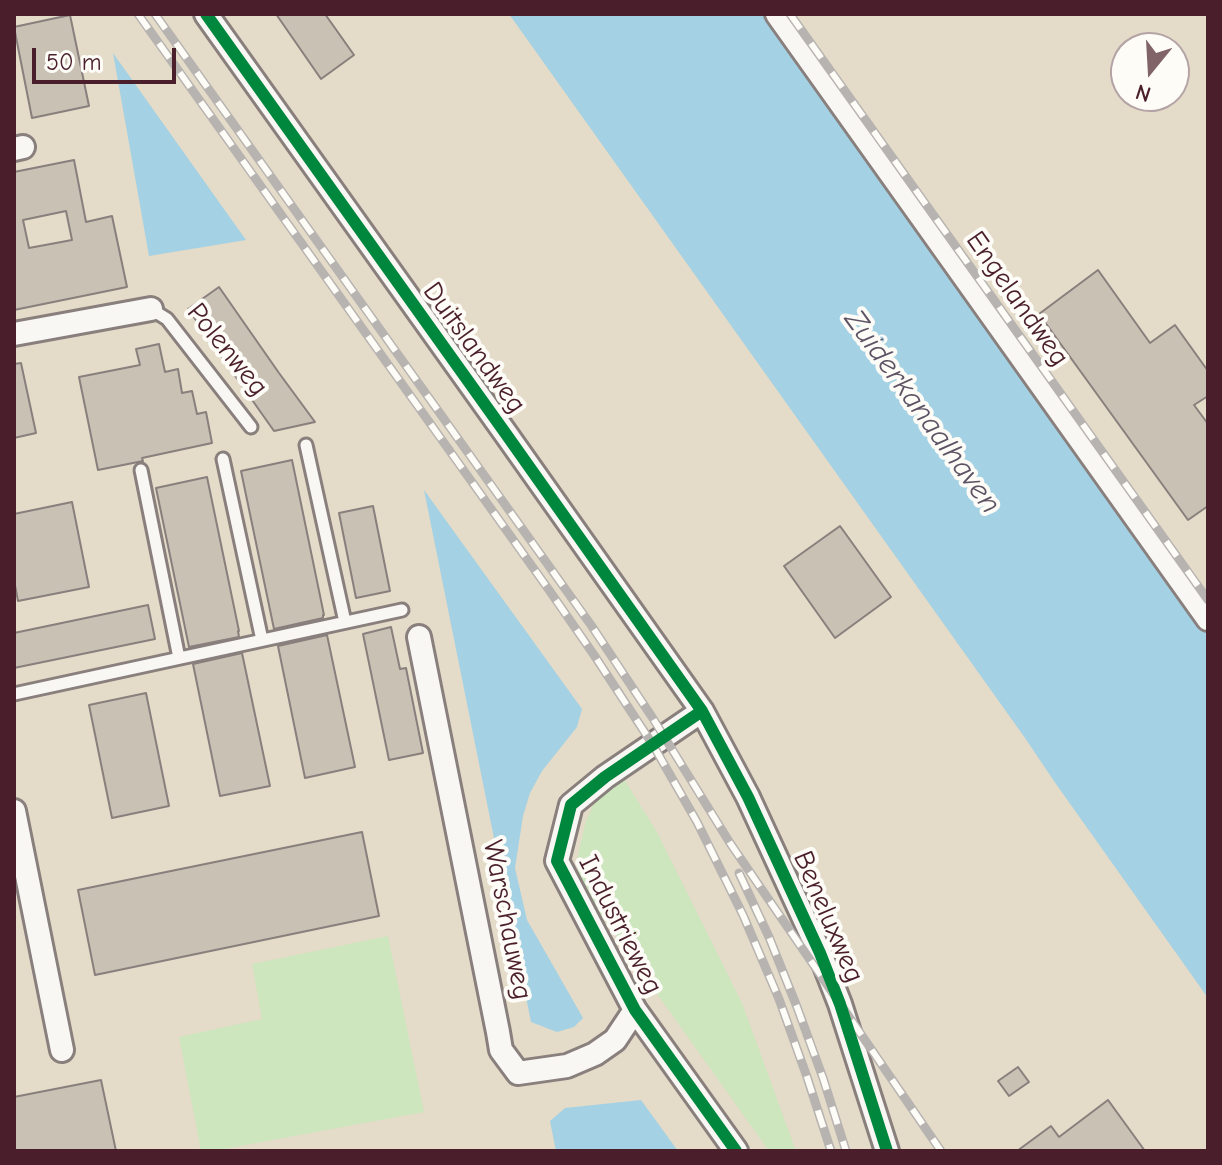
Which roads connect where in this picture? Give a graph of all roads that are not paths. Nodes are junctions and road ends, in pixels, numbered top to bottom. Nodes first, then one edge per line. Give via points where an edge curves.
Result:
1 (206, 14) edge
2 (777, 14) edge
3 (151, 309) joint
4 (14, 334) edge
5 (251, 427) dead end
6 (306, 445) dead end
7 (223, 459) dead end
8 (141, 470) dead end
9 (402, 610) dead end
10 (1208, 619) edge
11 (345, 622) junction
12 (419, 637) dead end
13 (262, 640) junction
14 (179, 658) junction
15 (14, 694) edge
16 (702, 711) junction
17 (14, 811) edge
18 (635, 1010) junction
19 (62, 1050) dead end
20 (736, 1151) edge
21 (887, 1151) edge

1 - 16 street, Duitslandweg
2 - 10 street, Engelandweg
3 - 4 street, Polenweg
3 - 5 lane, Polenweg via 167,319
6 - 11 lane
7 - 13 lane
8 - 14 lane
9 - 11 lane
11 - 13 lane
12 - 18 street, Warschauweg via 501,1050 518,1073 567,1066 615,1040
13 - 14 lane
14 - 15 lane
16 - 18 street, Industrieweg via 571,805 557,861
16 - 21 street, Beneluxweg via 820,953
17 - 19 street
18 - 20 street, Industrieweg

